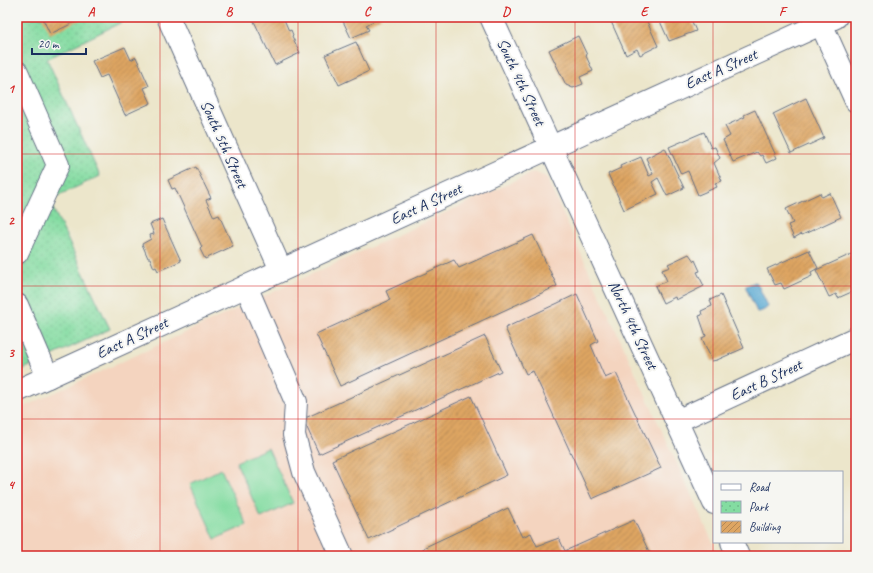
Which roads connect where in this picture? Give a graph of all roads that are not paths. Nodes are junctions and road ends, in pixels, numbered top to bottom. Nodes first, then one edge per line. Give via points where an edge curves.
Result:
1 (168, 17) edge
2 (491, 17) edge
3 (825, 19) edge
4 (17, 72) edge
5 (856, 101) edge
6 (551, 147) junction
7 (17, 253) edge
8 (281, 270) junction
9 (246, 286) junction
10 (17, 305) edge
11 (856, 338) edge
12 (48, 377) junction
13 (17, 390) edge
14 (677, 421) junction
15 (713, 501) edge
16 (732, 543) edge
17 (342, 556) edge
18 (738, 556) edge

1 - 8 street, South 5th Street
2 - 6 street, South 4th Street
3 - 5 street
3 - 6 street, East A Street
4 - 7 street via 58,165
6 - 8 street, East A Street
6 - 14 street, North 4th Street
8 - 9 street, East A Street
9 - 12 street, East A Street
9 - 17 street via 296,402 294,435 304,472
10 - 12 street
11 - 14 street, East B Street
12 - 13 street, East A Street
14 - 15 street, North 4th Street
16 - 18 street

